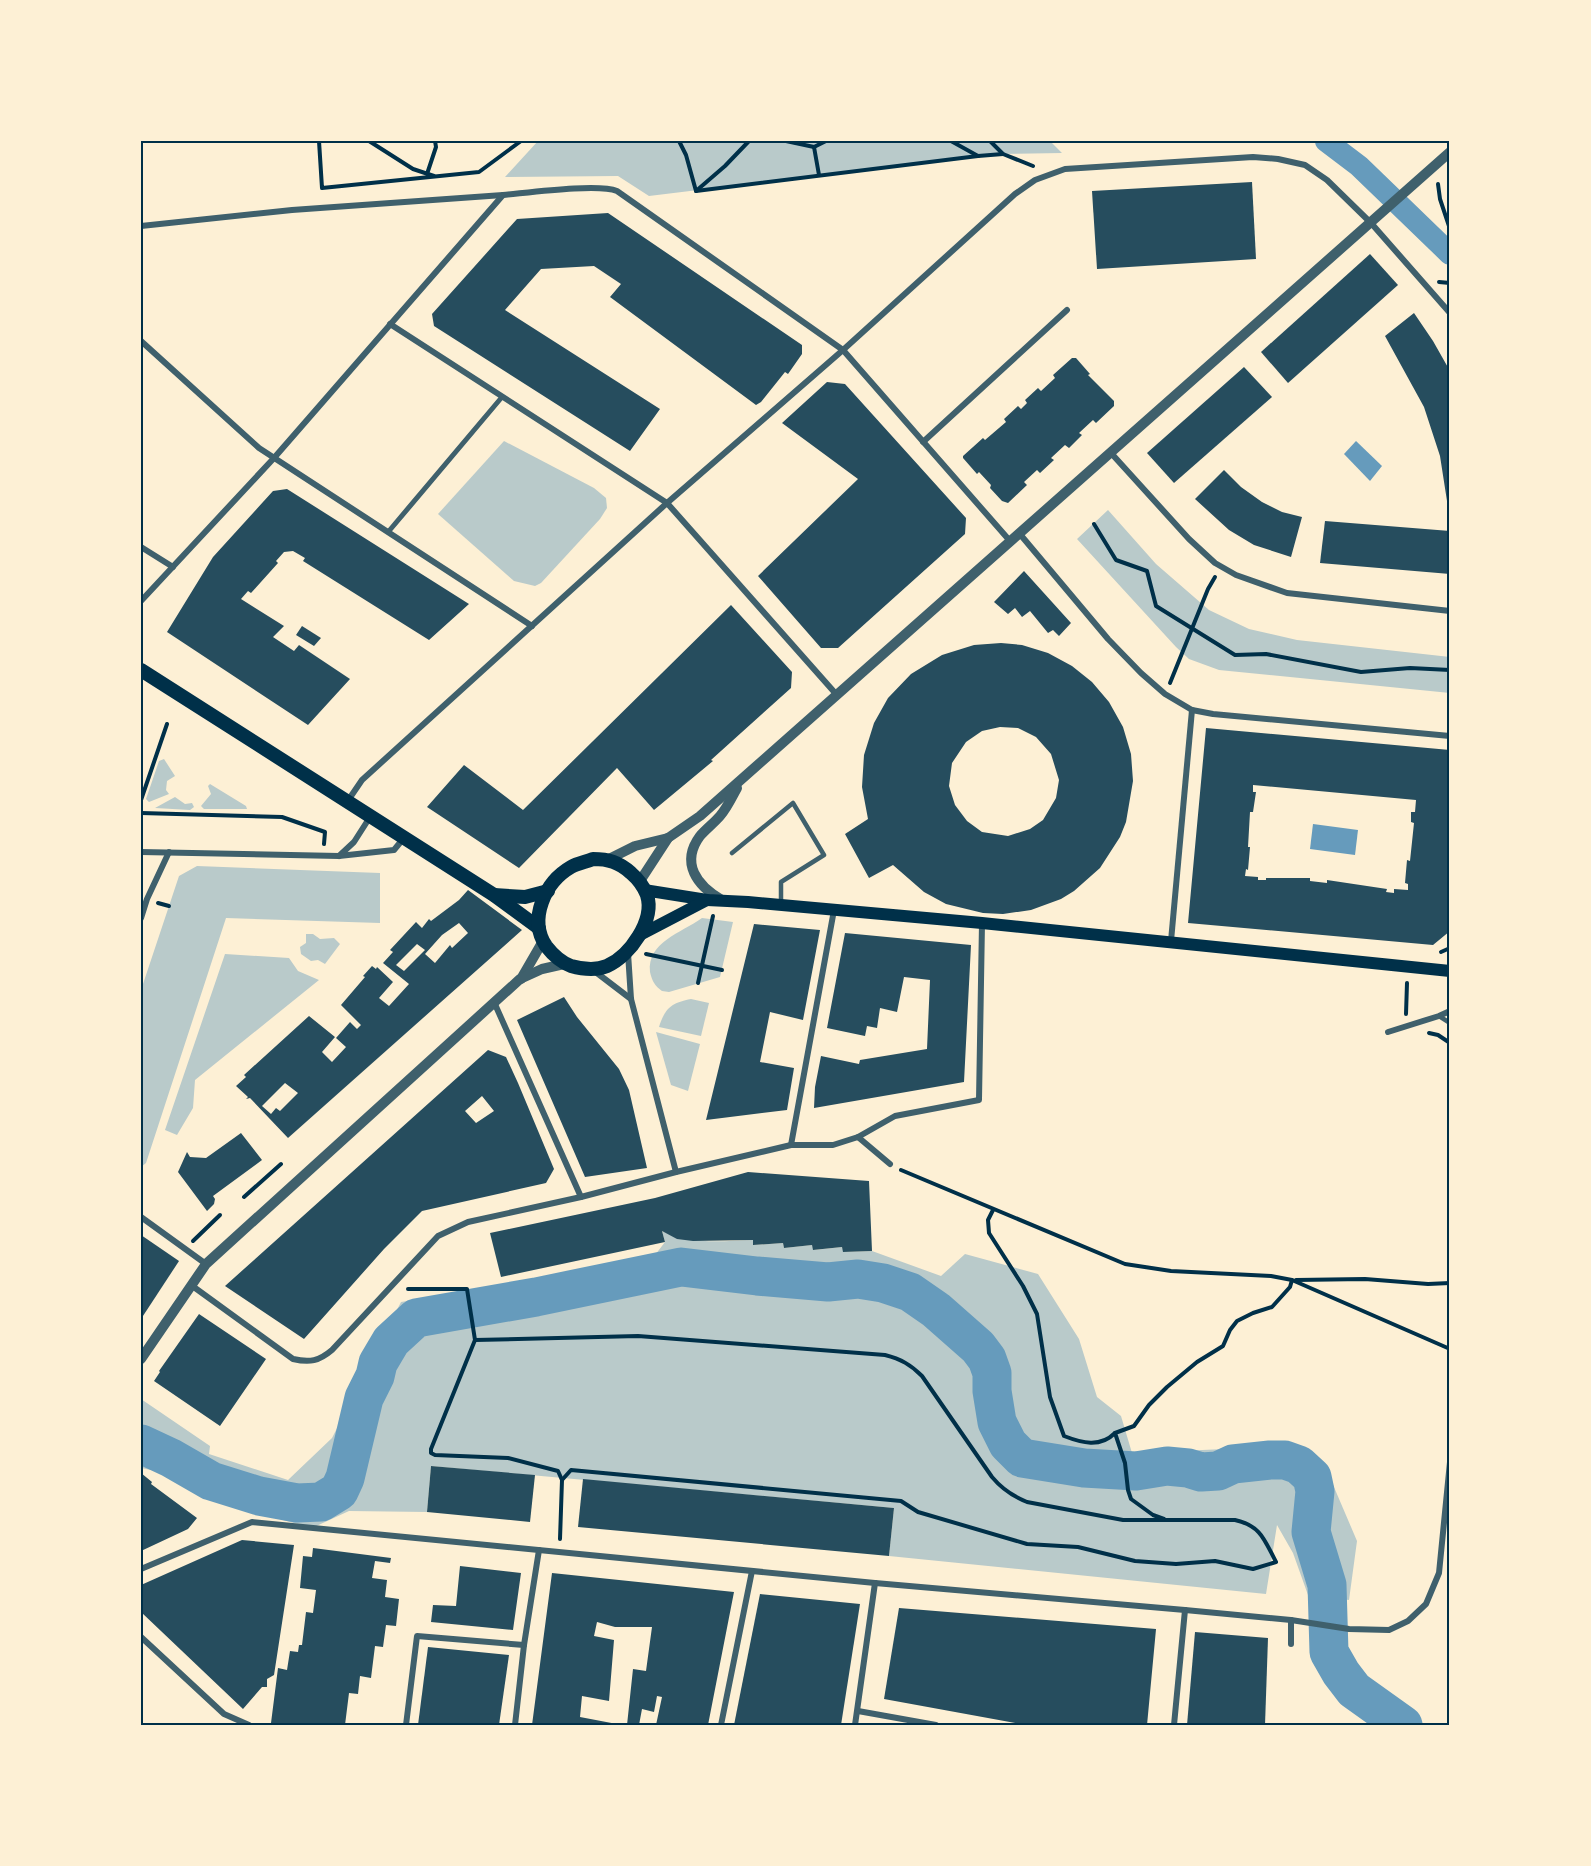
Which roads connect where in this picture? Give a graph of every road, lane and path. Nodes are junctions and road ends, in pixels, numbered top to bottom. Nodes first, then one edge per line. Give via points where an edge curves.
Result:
1 (319, 141) edge
2 (369, 141) edge
3 (435, 141) edge
4 (521, 141) edge
5 (679, 141) edge
6 (749, 141) edge
7 (786, 141) edge
8 (826, 141) edge
9 (951, 141) edge
10 (990, 141) edge
11 (814, 147) junction
12 (1450, 152) edge
13 (1003, 154) junction
14 (978, 156) junction
15 (1437, 164) junction
16 (1050, 173) junction
17 (427, 174) junction
18 (436, 176) junction
19 (819, 176) junction
20 (696, 191) junction
21 (503, 195) junction
22 (1371, 223) junction
23 (141, 226) edge
24 (1450, 230) edge
25 (1067, 310) dead end
26 (1450, 313) edge
27 (390, 324) junction
28 (141, 341) edge
29 (843, 350) junction
30 (502, 397) junction
31 (923, 442) junction
32 (1111, 453) junction
33 (274, 458) junction
34 (667, 503) junction
35 (1094, 524) dead end
36 (389, 531) junction
37 (1019, 533) junction
38 (1010, 541) junction
39 (141, 547) edge
40 (1221, 566) junction
41 (173, 567) junction
42 (141, 601) edge
43 (1450, 611) edge
44 (532, 626) junction
45 (1191, 630) junction
46 (141, 670) edge
47 (1450, 670) edge
48 (1170, 683) dead end
49 (836, 694) junction
50 (1192, 710) junction
51 (167, 724) dead end
52 (1450, 736) edge
53 (743, 779) junction
54 (141, 800) edge
55 (347, 803) junction
56 (141, 813) edge
57 (370, 817) junction
58 (668, 838) junction
59 (403, 839) junction
60 (324, 851) dead end
61 (141, 852) edge
62 (169, 852) junction
63 (732, 853) dead end
64 (339, 856) junction
65 (609, 859) junction
66 (642, 885) junction
67 (548, 891) junction
68 (494, 896) junction
69 (715, 900) junction
70 (781, 905) junction
71 (834, 910) junction
72 (141, 918) edge
73 (982, 923) junction
74 (541, 934) junction
75 (638, 936) junction
76 (1171, 941) junction
77 (1450, 948) edge
78 (628, 950) junction
79 (1436, 953) dead end
80 (564, 964) junction
81 (702, 966) junction
82 (1407, 966) junction
83 (592, 970) junction
84 (722, 970) dead end
85 (1450, 971) edge
86 (520, 979) junction
87 (698, 983) dead end
88 (631, 999) junction
89 (494, 1002) junction
90 (1450, 1011) edge
91 (1439, 1016) junction
92 (1450, 1023) edge
93 (1408, 1025) junction
94 (1388, 1032) dead end
95 (1450, 1042) edge
96 (858, 1137) junction
97 (791, 1145) junction
98 (281, 1164) dead end
99 (890, 1164) dead end
100 (898, 1169) dead end
101 (676, 1172) junction
102 (244, 1197) dead end
103 (581, 1197) junction
104 (993, 1210) junction
105 (220, 1215) dead end
106 (141, 1217) edge
107 (192, 1241) dead end
108 (206, 1264) junction
109 (1292, 1280) junction
110 (1450, 1283) edge
111 (191, 1285) junction
112 (389, 1289) junction
113 (476, 1340) junction
114 (1450, 1349) edge
115 (141, 1359) edge
116 (1115, 1433) junction
117 (1450, 1462) edge
118 (562, 1480) junction
119 (1168, 1521) junction
120 (539, 1550) junction
121 (560, 1553) junction
122 (141, 1569) edge
123 (752, 1571) junction
124 (875, 1583) junction
125 (1185, 1610) junction
126 (1291, 1620) junction
127 (141, 1637) edge
128 (1291, 1644) dead end
129 (524, 1645) junction
130 (858, 1711) junction
131 (249, 1725) edge
132 (406, 1725) edge
133 (515, 1725) edge
134 (721, 1725) edge
135 (855, 1725) edge
136 (936, 1725) edge
137 (1174, 1725) edge

1 - 18 path via 322,188
2 - 17 path
3 - 17 path
4 - 18 path via 480,172
5 - 20 path
6 - 20 path
7 - 11 path
8 - 11 path
9 - 14 path
10 - 13 path
11 - 19 path
12 - 15 street
13 - 14 path
13 - 16 path
14 - 19 path
15 - 22 street
15 - 24 path via 1440,199
16 - 22 street via 1086,167 1253,157 1278,159 1305,165 1320,175
16 - 29 street via 1016,194
17 - 18 path
19 - 20 path
21 - 23 street via 292,210
21 - 27 street
21 - 29 street via 612,189
22 - 26 street
22 - 32 street
25 - 31 street
27 - 30 street
27 - 33 street
28 - 33 street
29 - 31 street
29 - 34 street
30 - 34 street
30 - 36 street
31 - 38 street
32 - 37 street
32 - 40 street via 1166,516
33 - 36 street
33 - 41 street
34 - 44 street
34 - 49 street
35 - 45 path via 1116,560 1148,571 1155,606
36 - 44 street
37 - 38 street
37 - 50 street via 1133,665 1165,694
38 - 49 street
39 - 41 street
40 - 43 street via 1257,584 1287,593
40 - 45 path
41 - 42 street
44 - 55 street via 362,780
45 - 47 path via 1234,655 1266,654 1361,672
45 - 48 path
46 - 55 main road
49 - 53 street
50 - 52 street
50 - 76 street
51 - 54 path
53 - 58 street
53 - 69 street via 694,847 691,860 699,883
55 - 57 main road
56 - 60 path via 282,817 325,832
57 - 59 main road
57 - 64 street via 354,842
58 - 65 street via 635,846
58 - 66 street
59 - 64 street via 394,850
59 - 68 main road
61 - 62 street
62 - 64 street
62 - 72 street
63 - 70 lane via 794,803 824,855 781,882
65 - 66 main road
65 - 67 main road via 593,859 571,867
66 - 69 main road
66 - 75 main road via 648,912
67 - 68 main road via 525,897
67 - 74 main road via 538,913
68 - 74 main road
69 - 70 main road
69 - 75 main road
69 - 81 path
70 - 71 main road
71 - 73 main road
71 - 97 street
73 - 76 main road
73 - 96 street via 978,1100 896,1116
74 - 80 main road via 552,954
74 - 86 street
75 - 78 main road
76 - 82 main road
77 - 79 path
78 - 81 path
78 - 83 main road via 607,966
78 - 88 street
80 - 83 main road
80 - 86 street
81 - 84 path
81 - 87 path
82 - 85 main road
82 - 93 path
83 - 88 street
86 - 89 street
88 - 101 street
89 - 103 street
89 - 108 street
90 - 91 street
91 - 92 lane
91 - 93 street
93 - 94 street
93 - 95 path via 1409,1035 1425,1032
96 - 97 street via 833,1145
96 - 99 street
97 - 101 street
98 - 102 path
100 - 104 path
101 - 103 street
103 - 112 street via 468,1222 438,1236
104 - 109 path via 1125,1264
104 - 116 path via 988,1221 989,1233 1037,1314 1050,1397 1064,1436 1091,1443 1107,1441
105 - 107 path
106 - 108 street
108 - 111 street
109 - 110 path
109 - 114 path
109 - 116 path via 1272,1307 1237,1321 1223,1346 1167,1387 1134,1426
111 - 112 street via 293,1359 308,1362 322,1359 332,1350
111 - 115 street
112 - 113 path via 464,1289 468,1292
113 - 118 path via 431,1453 508,1458 558,1471
113 - 119 path via 638,1336 892,1357 912,1366 922,1376 992,1477 1007,1492 1027,1502 1123,1520
116 - 119 path via 1131,1498
117 - 126 street via 1439,1573 1426,1604 1408,1621 1389,1630 1349,1629
118 - 119 path via 571,1470 901,1501 918,1512 1027,1545 1078,1547 1135,1561 1176,1564 1215,1562 1253,1569 1276,1562 1261,1532 1249,1523
118 - 121 path
120 - 121 street
120 - 122 street via 252,1522
120 - 129 street
121 - 123 street
123 - 124 street
123 - 134 street
124 - 125 street
124 - 130 street
125 - 126 street
125 - 137 street
126 - 128 street
127 - 131 street via 224,1714
129 - 132 street via 417,1636
129 - 133 street
130 - 135 street
130 - 136 street

